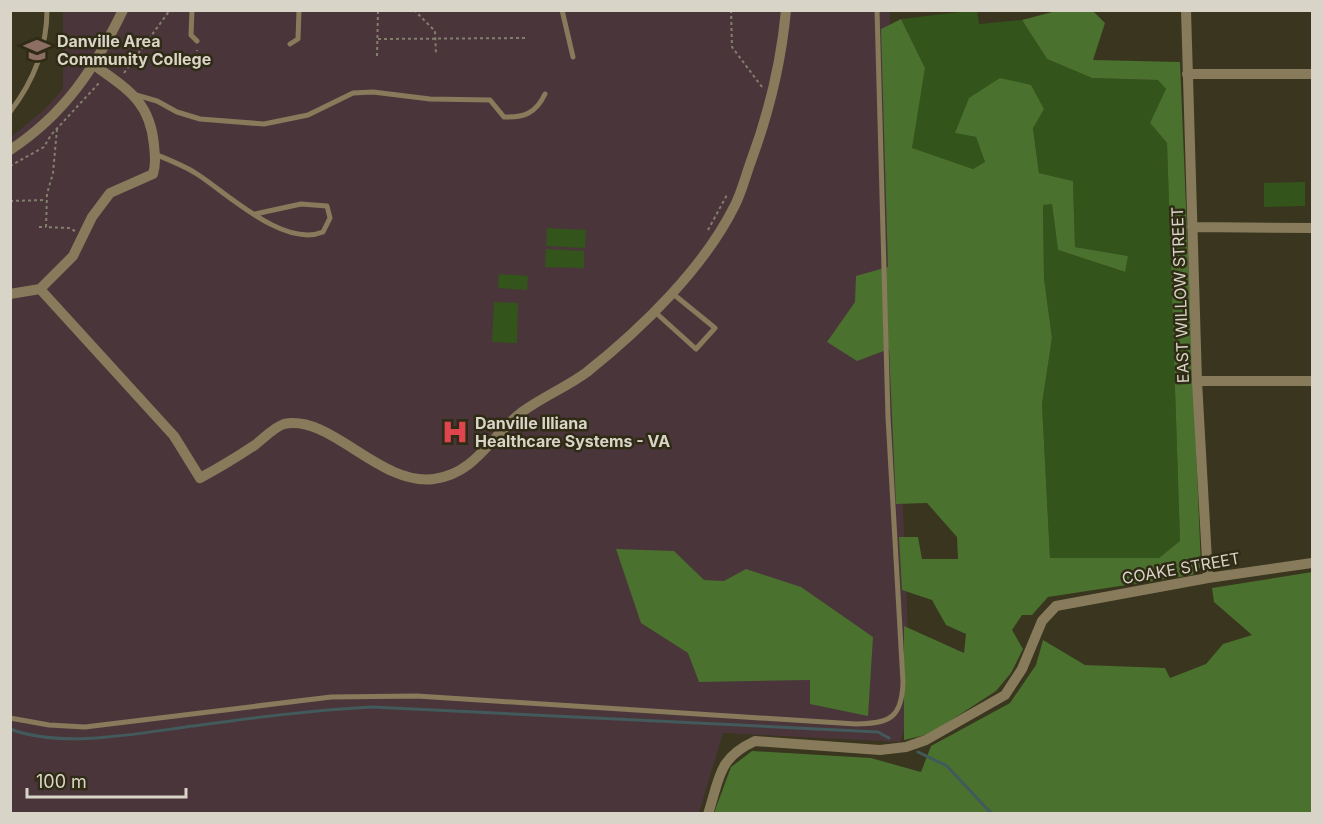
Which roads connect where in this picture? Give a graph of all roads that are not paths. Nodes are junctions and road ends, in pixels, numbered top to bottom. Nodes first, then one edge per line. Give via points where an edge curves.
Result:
1 (47, 10) edge
2 (123, 10) edge
3 (192, 10) edge
4 (299, 10) edge
5 (562, 10) edge
6 (786, 10) edge
7 (876, 10) edge
8 (1186, 10) edge
9 (197, 41) road end
10 (290, 44) dead end
11 (573, 57) dead end
12 (94, 65) junction
13 (1187, 74) junction
14 (1312, 74) edge
15 (545, 94) dead end
16 (134, 95) junction
17 (10, 112) edge
18 (10, 150) edge
19 (155, 154) junction
20 (255, 214) junction
21 (1192, 227) junction
22 (1312, 228) edge
23 (40, 289) junction
24 (672, 293) junction
25 (10, 294) edge
26 (655, 312) junction
27 (1197, 381) junction
28 (1312, 381) edge
29 (1312, 563) edge
30 (1208, 578) junction
31 (10, 718) edge
32 (708, 813) edge

1 - 17 lane via 42,50 31,79
2 - 12 street
3 - 9 lane via 191,35
4 - 10 lane via 298,39
5 - 11 lane
6 - 24 street via 775,89 734,207
7 - 31 lane via 888,417 903,682 899,709 891,718 856,724 372,696 331,697 85,727
8 - 13 street, EAST WILLOW STREET
12 - 16 street
12 - 18 street via 39,131
13 - 14 street
13 - 21 street, EAST WILLOW STREET
15 - 16 lane via 538,107 520,118 504,117 490,100 354,93 308,115 264,124 200,119
16 - 19 street via 148,118
19 - 20 lane via 196,173
19 - 23 street via 153,174 110,193 92,217 73,256
20 - 20 lane via 283,230 315,236 323,232 330,218 327,206 316,203
21 - 22 street
21 - 27 street, EAST WILLOW STREET
23 - 25 street
23 - 26 street via 174,436 200,478 252,447 281,424 296,423 313,426 407,477 432,479 457,472 486,451 520,413 586,373
24 - 26 street
24 - 26 lane via 715,328 696,349
27 - 28 street
27 - 30 street, EAST WILLOW STREET
29 - 30 street, COAKE STREET
30 - 32 street, COAKE STREET via 1056,606 1042,621 1022,669 1005,694 926,740 880,750 755,741 737,749 725,761

